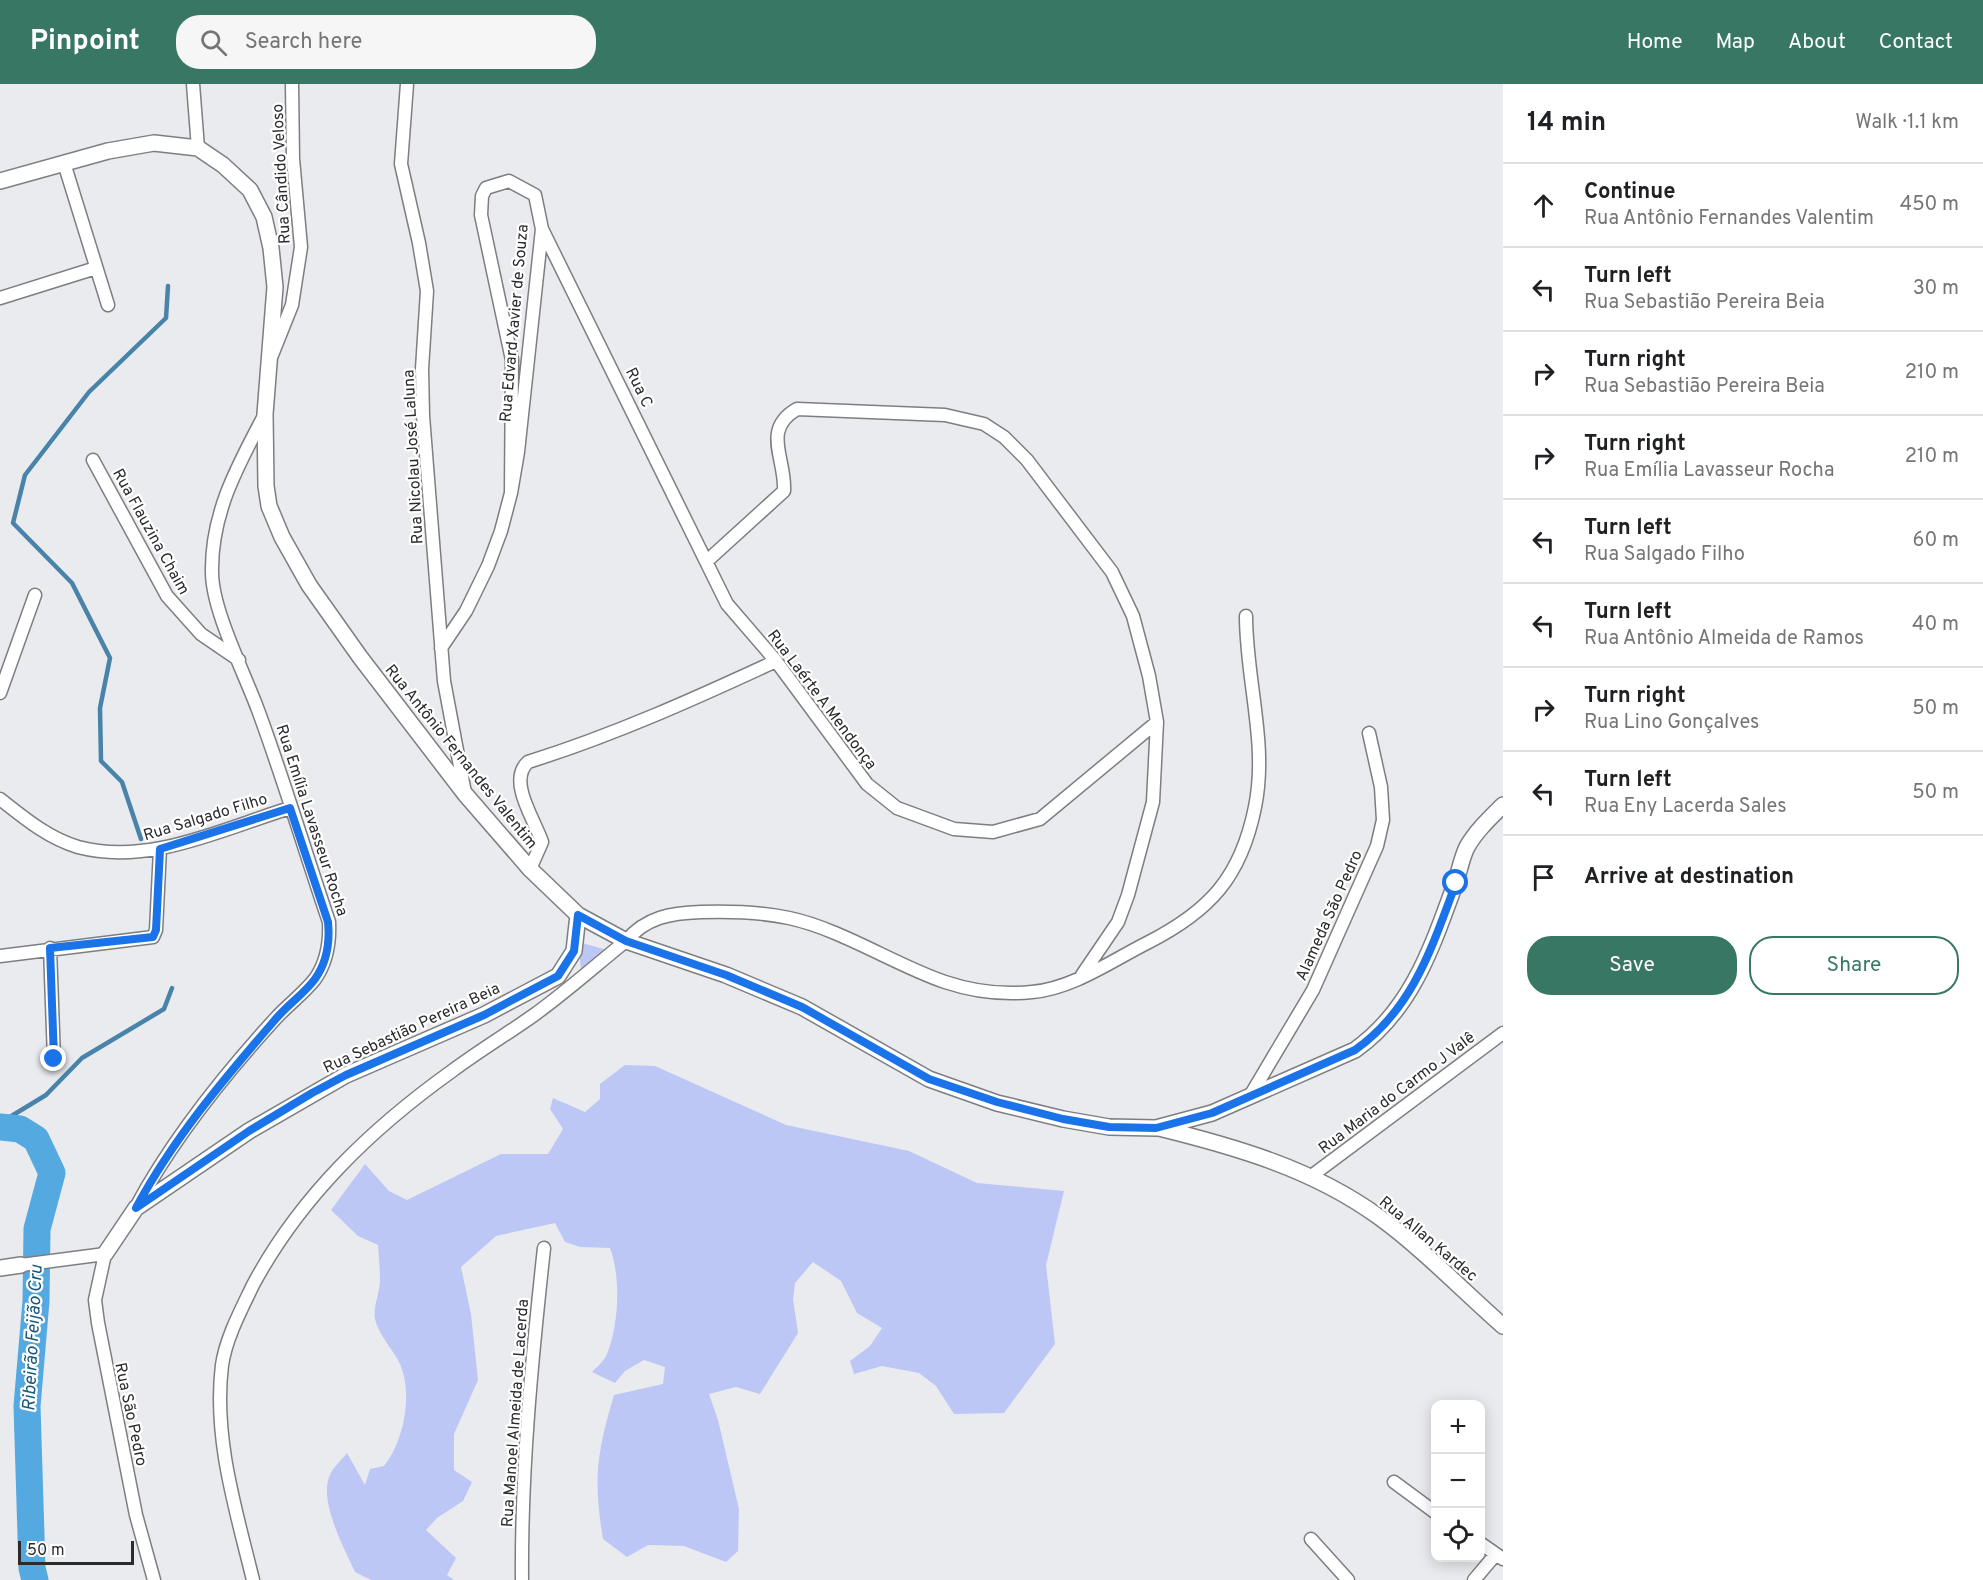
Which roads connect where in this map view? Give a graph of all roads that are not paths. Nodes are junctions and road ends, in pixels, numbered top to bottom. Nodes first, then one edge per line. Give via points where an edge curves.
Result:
1 (193, 84) edge
2 (292, 84) edge
3 (407, 84) edge
4 (198, 148) junction
5 (64, 163) junction
6 (0, 182) edge
7 (542, 229) junction
8 (96, 268) junction
9 (0, 298) edge
10 (108, 305) dead end
11 (269, 364) junction
12 (265, 414) junction
13 (93, 460) dead end
14 (511, 493) junction
15 (707, 561) junction
16 (35, 595) dead end
17 (1246, 616) dead end
18 (441, 648) junction
19 (240, 661) junction
20 (776, 661) junction
21 (0, 693) edge
22 (1157, 722) junction
23 (1369, 734) dead end
24 (465, 794) junction
25 (0, 800) edge
26 (1503, 805) edge
27 (290, 808) junction
28 (160, 849) junction
29 (530, 869) junction
30 (578, 915) junction
31 (626, 941) junction
32 (50, 948) junction
33 (0, 956) edge
34 (1081, 976) junction
35 (1503, 1033) edge
36 (54, 1059) dead end
37 (1250, 1096) junction
38 (1156, 1128) junction
39 (1310, 1177) junction
40 (136, 1208) junction
41 (544, 1248) dead end
42 (105, 1254) junction
43 (21, 1265) joint
44 (0, 1268) edge
45 (1503, 1326) edge
46 (1394, 1482) dead end
47 (1431, 1509) edge
48 (1311, 1539) dead end
49 (1485, 1546) edge
50 (1499, 1556) edge
51 (154, 1580) edge
52 (253, 1580) edge
53 (522, 1580) edge
54 (1348, 1580) edge
55 (1474, 1580) edge

1 - 4 street
2 - 11 street, Rua Cândido Veloso via 302,247 292,305
3 - 18 street, Rua Nicolau José Laluna via 400,164 427,291 423,416
4 - 5 street, Rua Antônio Fernandes Valentim via 154,143
4 - 11 street, Rua Antônio Fernandes Valentim via 250,190 264,217 274,287
5 - 6 street, Rua Antônio Fernandes Valentim
5 - 8 street
7 - 14 street, Rua Edvard Xavier de Souza
7 - 14 street, Rua Edvard Xavier de Souza via 535,195 509,181 486,188 481,215 512,360
7 - 15 street, Rua C
8 - 9 street
8 - 10 street
11 - 12 street, Rua Antônio Fernandes Valentim
12 - 19 street, Rua Emília Lavasseur Rocha via 228,488 216,530 212,573 215,595
12 - 24 street, Rua Antônio Fernandes Valentim via 266,486 269,506 282,537 309,585 360,657
13 - 19 street, Rua Flauzina Chaim via 167,596 201,634
14 - 18 street, Rua Edvard Xavier de Souza via 488,566 466,611
15 - 20 street, Rua Laérte A Mendonça via 727,604
15 - 22 street via 784,491 778,426 797,409 945,416 984,424 1027,460 1112,572 1133,616
16 - 21 street
17 - 34 street via 1260,772 1255,808 1233,872 1205,907 1181,926
18 - 24 street, Rua Nicolau José Laluna
19 - 27 street, Rua Emília Lavasseur Rocha
20 - 22 street, Rua Laérte A Mendonça via 867,784 897,808 954,829 993,832 1040,819
20 - 29 street via 644,721 528,762 519,776 520,786 542,842
22 - 34 street via 1153,802 1128,895 1118,922
23 - 37 street, Alameda São Pedro via 1381,787 1383,820 1377,846 1313,990
24 - 29 street, Rua Antônio Fernandes Valentim
25 - 28 street, Rua Salgado Filho via 39,829 76,846 115,854
26 - 37 street, Rua Antônio Fernandes Valentim via 1467,848 1431,950 1399,1009 1355,1050
27 - 28 street, Rua Salgado Filho
27 - 40 street, Rua Emília Lavasseur Rocha via 328,922 330,940 323,963 315,979 276,1018 196,1113
28 - 32 street via 153,937
29 - 30 street, Rua Antônio Fernandes Valentim
30 - 31 street, Rua Antônio Fernandes Valentim
30 - 40 street, Rua Sebastião Pereira Beia via 574,951 558,976 484,1015 312,1093
31 - 34 street via 638,927 654,919 682,912 732,911 791,918 964,987 1034,992
31 - 38 street, Rua Antônio Fernandes Valentim via 726,975 802,1007 929,1079 1063,1119 1109,1127
31 - 52 street via 534,1015 452,1071 367,1138 313,1194 268,1257 236,1318 222,1364 221,1424 227,1471
32 - 33 street
32 - 36 street
35 - 39 street, Rua Maria do Carmo J Valê
37 - 38 street, Rua Antônio Fernandes Valentim via 1212,1113
38 - 39 street, Rua Allan Kardec via 1272,1159
39 - 45 street, Rua Allan Kardec via 1379,1217
40 - 42 street, Rua Emília Lavasseur Rocha
41 - 53 street, Rua Manoel Almeida de Lacerda via 529,1390
42 - 43 street
42 - 51 street, Rua São Pedro via 95,1300 98,1323 136,1515
43 - 44 street
46 - 47 street
48 - 54 street
49 - 50 street
50 - 55 street

